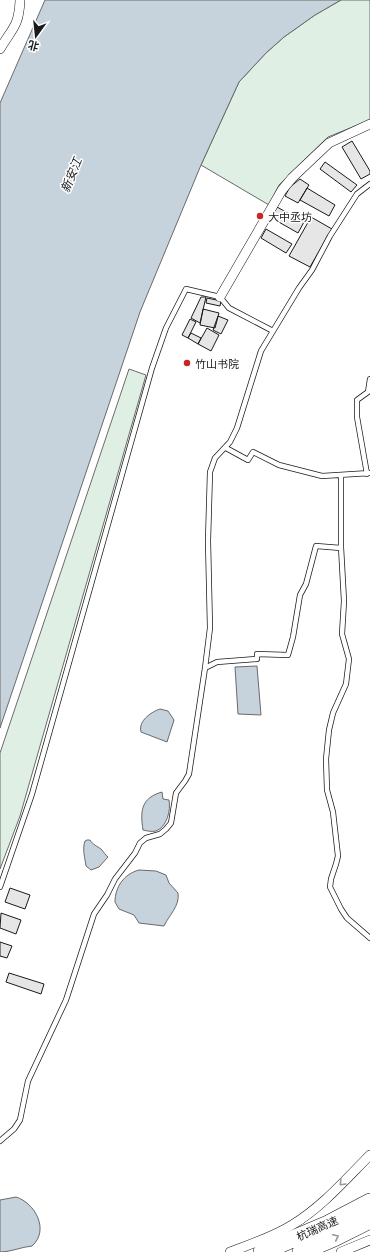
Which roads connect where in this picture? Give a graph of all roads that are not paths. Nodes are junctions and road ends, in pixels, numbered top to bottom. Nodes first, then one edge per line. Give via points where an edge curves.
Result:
1 (20, 0) edge
2 (0, 49) edge
3 (370, 124) edge
4 (370, 184) edge
5 (220, 297) junction
6 (273, 331) junction
7 (370, 379) edge
8 (226, 448) junction
9 (368, 473) edge
10 (341, 475) junction
11 (341, 548) junction
12 (205, 668) junction
13 (0, 887) edge
14 (370, 938) edge
15 (0, 1141) edge
16 (370, 1155) edge
17 (370, 1202) edge
18 (370, 1220) edge
19 (370, 1240) edge
20 (230, 1252) edge
21 (262, 1252) edge
22 (301, 1252) edge
23 (341, 1252) edge

1 - 2 street via 17,22
3 - 5 street via 329,143 282,190
4 - 6 lane via 357,194
5 - 6 lane via 229,308
5 - 13 lane via 186,289 166,328 152,368 32,794
6 - 8 lane via 261,351 238,428
7 - 9 lane via 368,392 357,400 357,417
8 - 10 lane via 248,460 253,452 279,465 322,476
8 - 12 lane via 215,458 210,472 210,628
9 - 10 lane
10 - 11 lane
11 - 12 lane via 316,546 306,584 300,595 288,655 257,654 257,658 217,662
11 - 14 lane via 344,601 342,634 349,659 346,684 333,713 327,751 326,790 333,812 338,856 330,888 347,918
12 - 15 lane via 188,774 176,793 171,823 160,834 146,838 140,843 94,914 66,1000 28,1081 20,1120
16 -> 20 street via 325,1200 292,1226 267,1239
17 - 21 highway, 杭瑞高速 via 328,1224
22 -> 18 highway, 杭瑞高速
19 - 23 street

